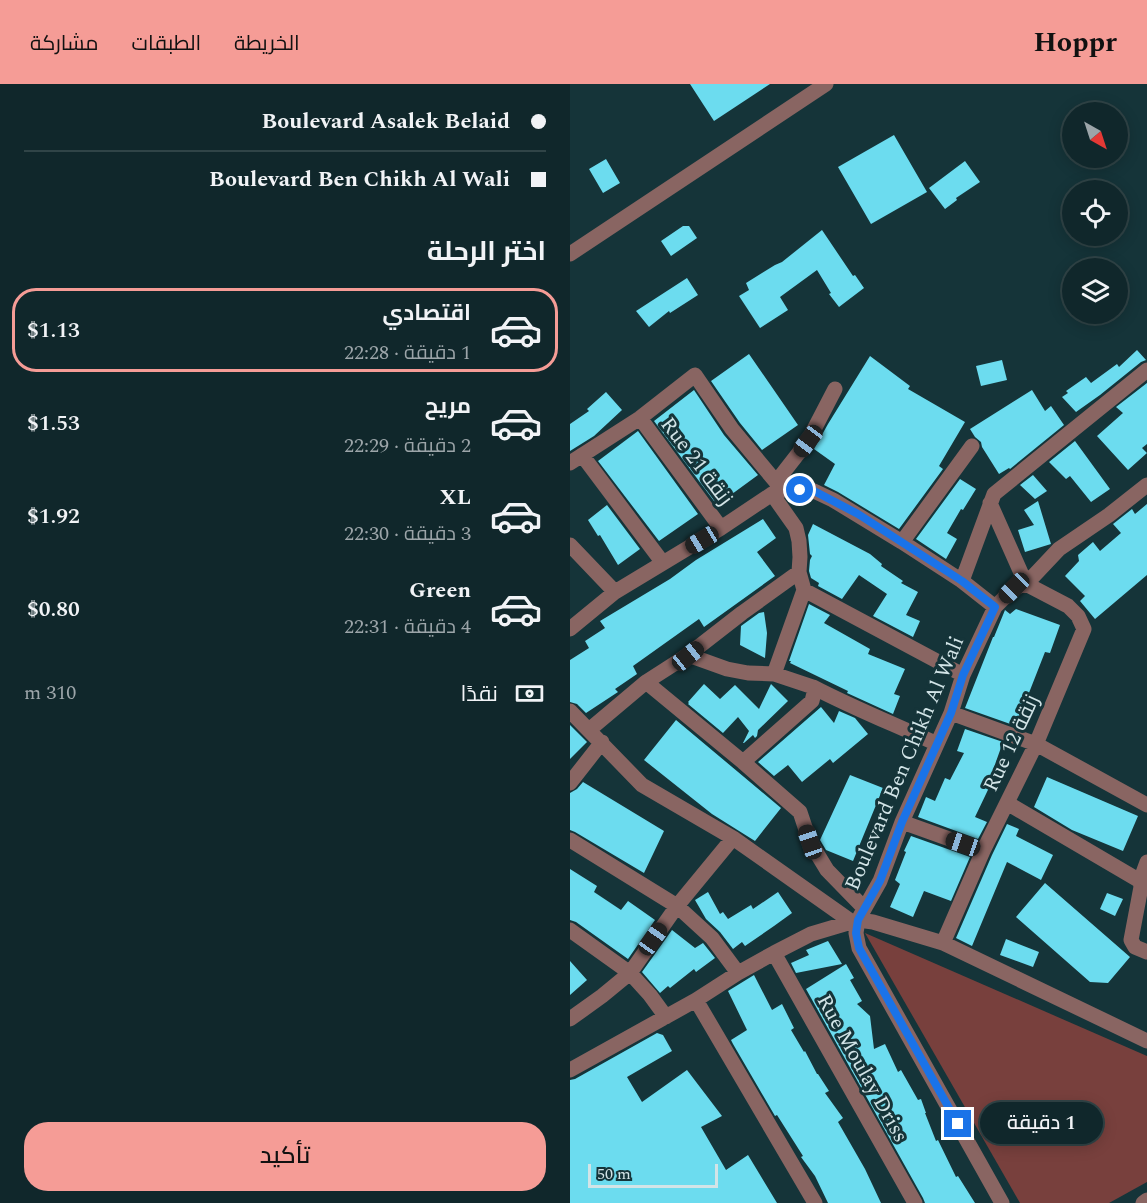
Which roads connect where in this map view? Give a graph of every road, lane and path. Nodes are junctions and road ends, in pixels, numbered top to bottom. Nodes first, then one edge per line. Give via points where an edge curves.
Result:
1 (826, 84) edge
2 (570, 254) edge
3 (1147, 370) edge
4 (835, 389) dead end
5 (639, 418) junction
6 (972, 446) dead end
7 (576, 459) edge
8 (1147, 485) edge
9 (778, 488) junction
10 (990, 503) junction
11 (721, 528) junction
12 (902, 542) junction
13 (570, 545) edge
14 (663, 563) junction
15 (799, 572) junction
16 (962, 581) junction
17 (1026, 584) junction
18 (804, 590) junction
19 (615, 592) junction
20 (995, 607) junction
21 (570, 629) edge
22 (688, 656) junction
23 (774, 674) junction
24 (963, 675) junction
25 (646, 682) junction
26 (813, 687) junction
27 (570, 711) edge
28 (951, 713) junction
29 (589, 730) junction
30 (602, 742) junction
31 (937, 744) junction
32 (1036, 744) junction
33 (743, 762) junction
34 (570, 783) edge
35 (1006, 803) junction
36 (1147, 806) edge
37 (902, 822) junction
38 (733, 838) junction
39 (570, 840) edge
40 (983, 851) junction
41 (1147, 862) edge
42 (1140, 881) junction
43 (677, 906) junction
44 (858, 917) junction
45 (570, 930) edge
46 (943, 942) junction
47 (1147, 952) edge
48 (774, 953) junction
49 (630, 973) junction
50 (738, 973) junction
51 (696, 1000) junction
52 (666, 1017) junction
53 (570, 1019) edge
54 (1147, 1041) edge
55 (570, 1070) edge
56 (1147, 1200) edge
57 (815, 1203) edge
58 (915, 1203) edge
59 (1002, 1203) edge
60 (1143, 1203) edge

1 - 2 street
3 - 10 street via 994,494
4 - 9 street
5 - 7 street
5 - 9 street via 694,375
5 - 11 street, Rue 21 زنقة
6 - 12 street
7 - 14 street
8 - 17 street, Boulevard Ben Chikh Al Wali via 1059,549
9 - 11 street
9 - 12 street via 814,491
9 - 15 street via 796,528
10 - 16 street
10 - 17 street
11 - 14 street
12 - 16 street
13 - 19 street
14 - 19 street
15 - 18 street
15 - 22 street
16 - 20 street
17 - 20 street, Boulevard Ben Chikh Al Wali via 1014,588
17 - 32 street, Rue 12 زنقة via 1068,606 1084,629
18 - 23 street
18 - 24 street
19 - 21 street
20 - 24 street, Boulevard Ben Chikh Al Wali
22 - 23 street via 748,674
22 - 25 street
23 - 26 street
24 - 28 street, Boulevard Ben Chikh Al Wali
25 - 29 street
25 - 33 street
26 - 31 street
26 - 33 street via 812,701
27 - 29 street
28 - 31 street, Boulevard Ben Chikh Al Wali
28 - 32 street
29 - 30 street
30 - 34 street
30 - 38 street via 642,785
31 - 37 street, Boulevard Ben Chikh Al Wali
32 - 35 street, Rue 12 زنقة
32 - 36 street
33 - 44 street via 800,812 810,842
35 - 40 street, Rue 12 زنقة
35 - 42 street
37 - 40 street
37 - 44 street, Boulevard Ben Chikh Al Wali via 880,881
38 - 43 street
38 - 44 street
39 - 43 street
40 - 46 street, Rue 12 زنقة
41 - 42 street
42 - 47 street via 1131,940 1135,947
43 - 49 street
43 - 50 street via 712,938
44 - 46 street
44 - 48 street
44 - 59 street, Boulevard Ben Chikh Al Wali via 859,948
45 - 49 street
46 - 54 street
48 - 50 street
48 - 58 street, Rue Moulay Driss
49 - 52 street
49 - 53 street
50 - 51 street
51 - 52 street
51 - 57 street
52 - 55 street
56 - 60 street

